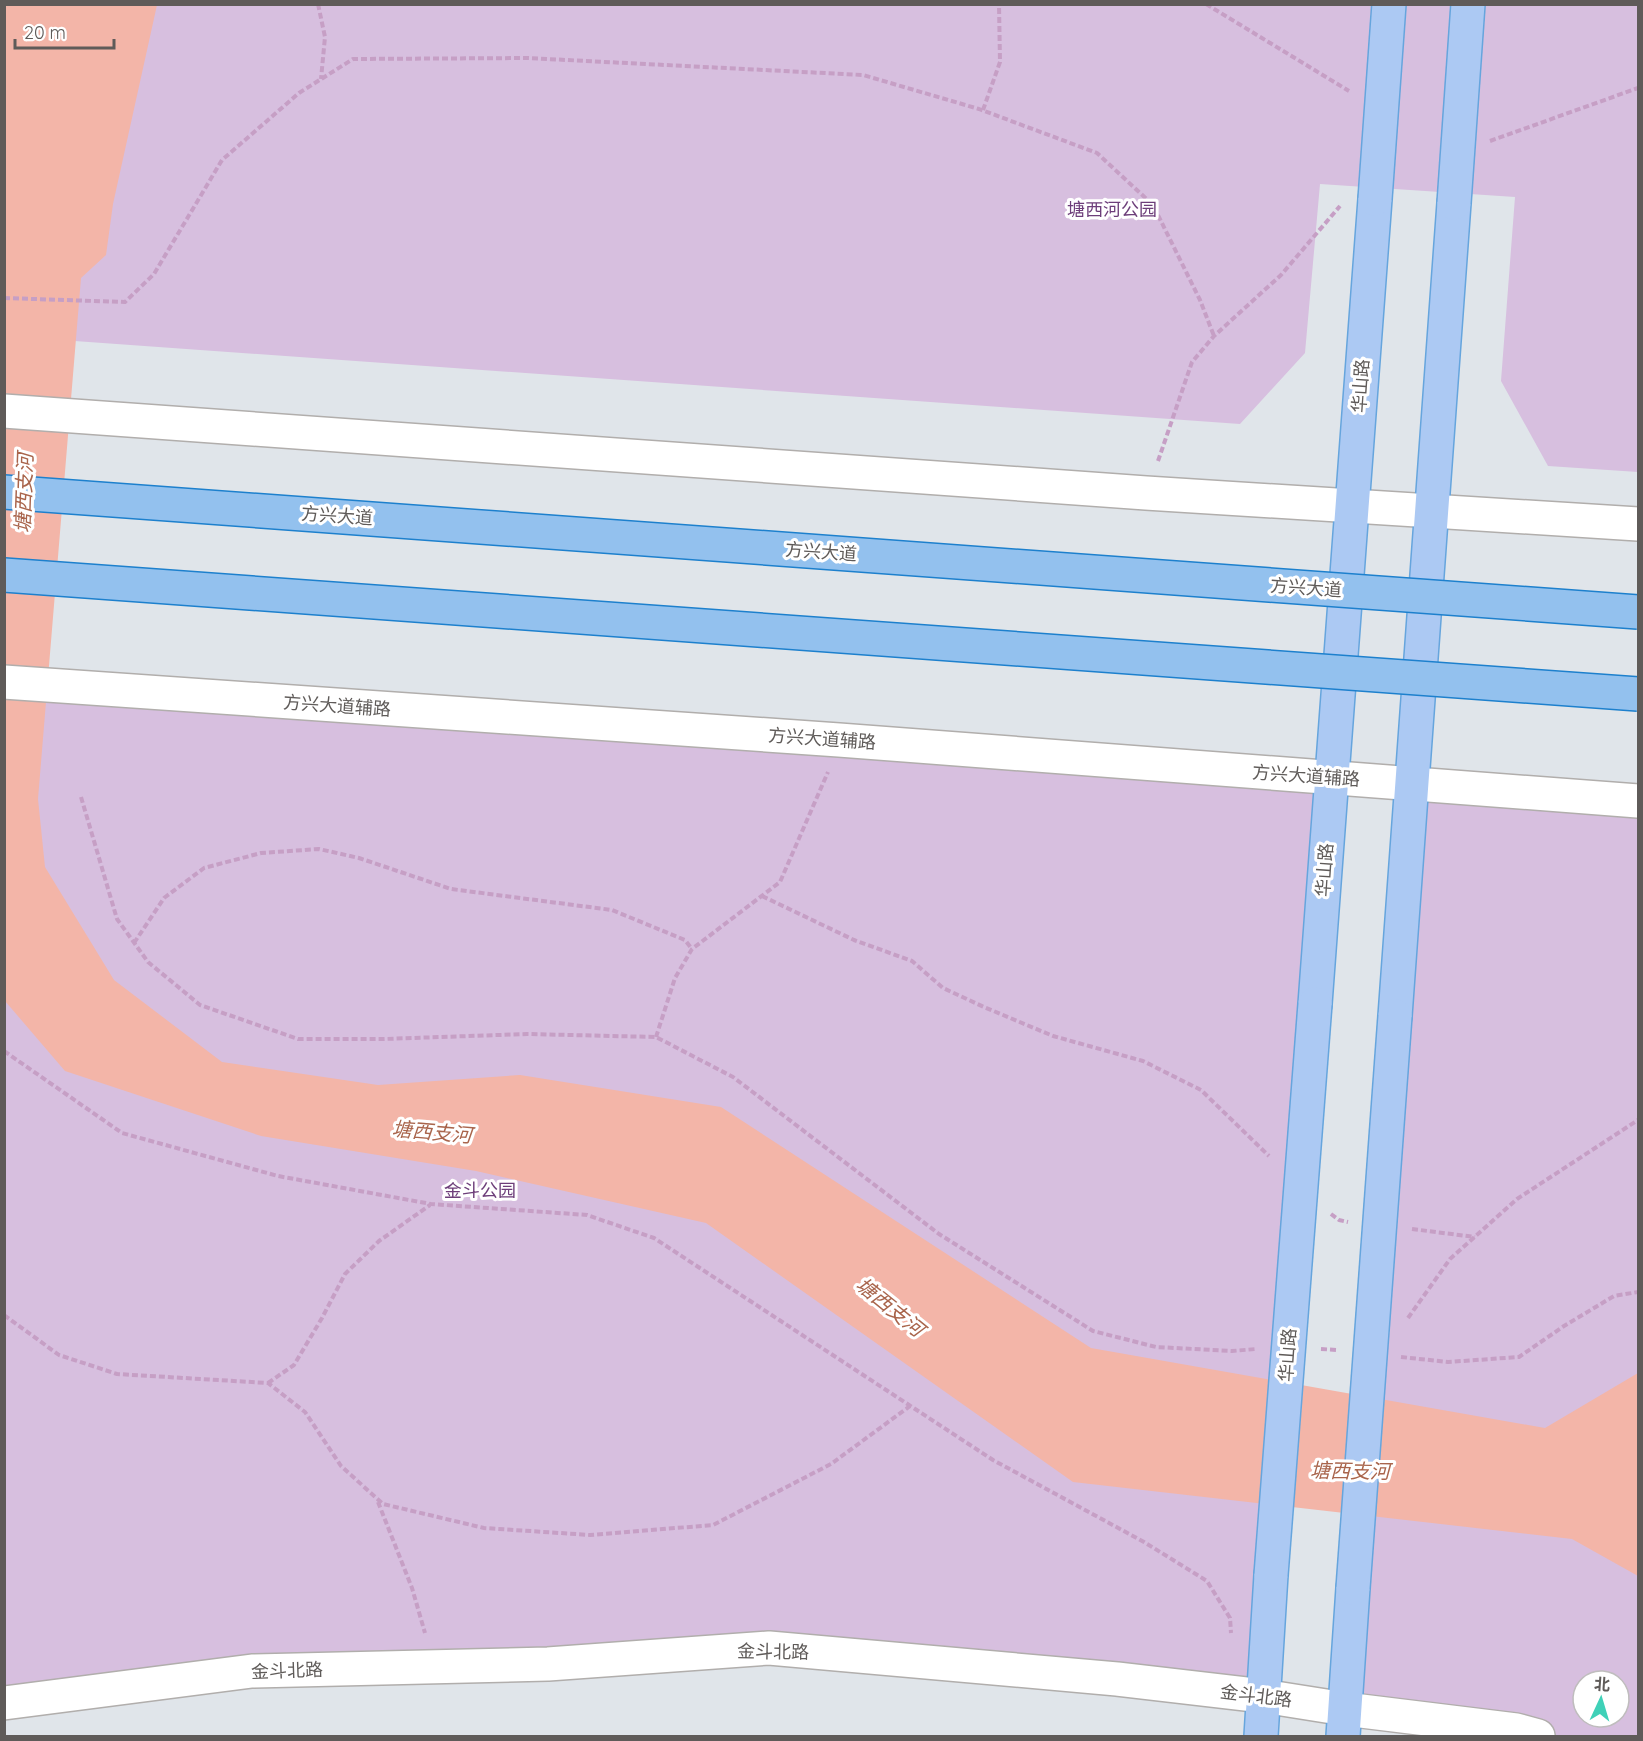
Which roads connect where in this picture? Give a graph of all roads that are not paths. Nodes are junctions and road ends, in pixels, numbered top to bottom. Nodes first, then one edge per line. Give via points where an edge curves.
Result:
1 (1389, 4) edge
2 (1468, 4) edge
3 (4, 411) edge
4 (4, 492) edge
5 (1352, 506) junction
6 (1431, 511) junction
7 (1638, 524) edge
8 (4, 575) edge
9 (1638, 612) edge
10 (4, 682) edge
11 (1638, 694) edge
12 (1331, 777) junction
13 (1411, 784) junction
14 (1638, 801) edge
15 (1263, 1696) junction
16 (4, 1703) edge
17 (1344, 1723) edge
18 (1261, 1737) edge
19 (1538, 1737) edge

1 - 5 main road, 华山路, bridge via 1361,199
2 - 6 main road, bridge
3 - 5 street
4 - 9 highway, 方兴大道, bridge
5 - 6 street
5 - 12 main road, 华山路
6 - 7 street
6 - 13 main road
8 - 11 highway, bridge
10 - 12 street, 方兴大道辅路
12 - 13 street, 方兴大道辅路
12 - 15 main road, 华山路, bridge
13 - 14 street, 方兴大道辅路
13 - 17 main road, bridge
15 - 16 street, 金斗北路 via 769,1648 548,1664 252,1671
15 - 17 street, 金斗北路
15 - 18 main road, 华山路
17 - 19 street, 金斗北路 via 1516,1731

